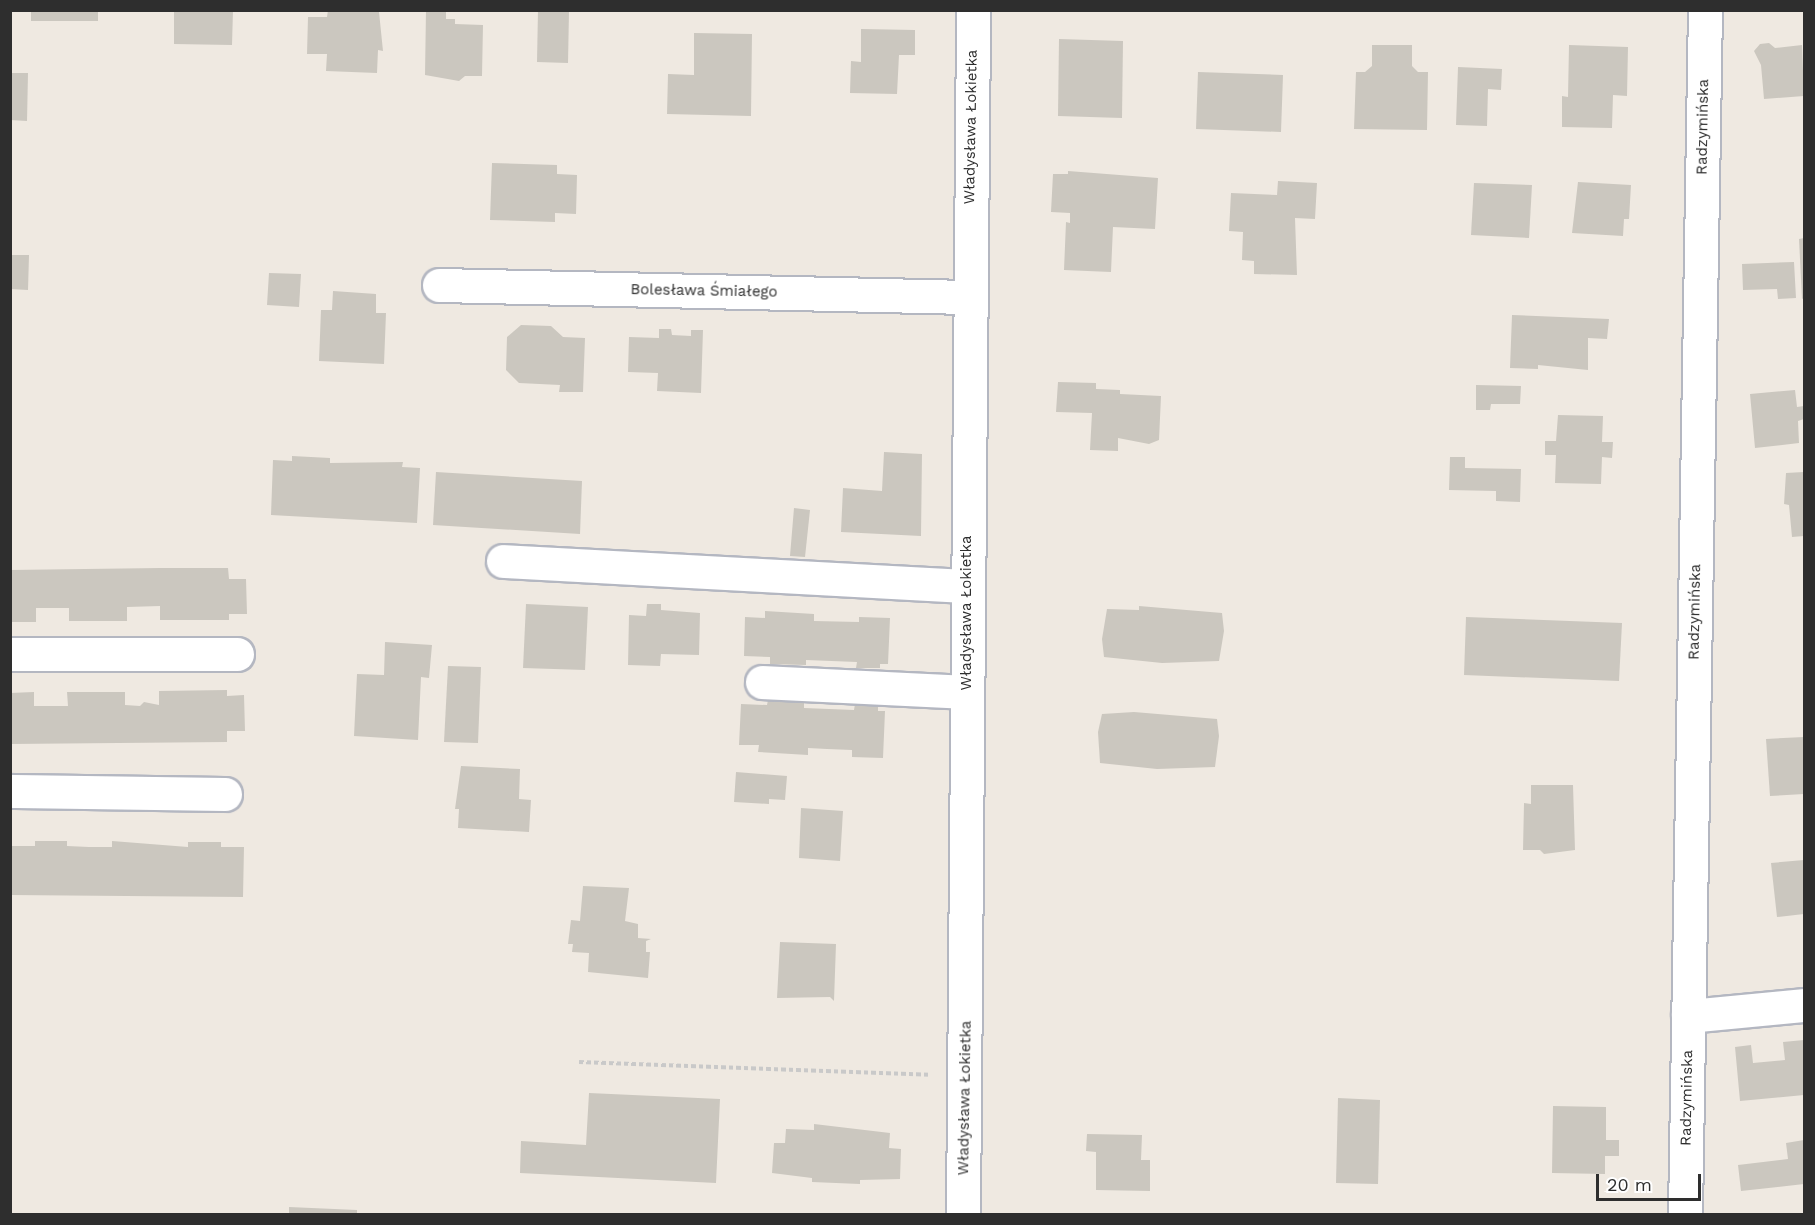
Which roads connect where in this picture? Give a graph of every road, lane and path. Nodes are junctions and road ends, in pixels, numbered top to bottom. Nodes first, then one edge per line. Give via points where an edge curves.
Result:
1 (973, 10) edge
2 (1705, 10) edge
3 (439, 285) dead end
4 (969, 297) junction
5 (503, 561) dead end
6 (967, 586) junction
7 (10, 654) edge
8 (237, 654) dead end
9 (762, 682) dead end
10 (967, 692) junction
11 (10, 791) edge
12 (225, 794) dead end
13 (1804, 1005) edge
14 (1688, 1016) junction
15 (579, 1062) dead end
16 (966, 1076) junction
17 (963, 1215) edge
18 (1685, 1215) edge

1 - 4 street, Władysława Łokietka
2 - 14 street, Radzymińska
3 - 4 street, Bolesława Śmiałego
4 - 6 street, Władysława Łokietka
5 - 6 street
6 - 10 street, Władysława Łokietka
7 - 8 street
9 - 10 street
10 - 16 street, Władysława Łokietka
11 - 12 street
13 - 14 street
14 - 18 street, Radzymińska
15 - 16 path
16 - 17 street, Władysława Łokietka

